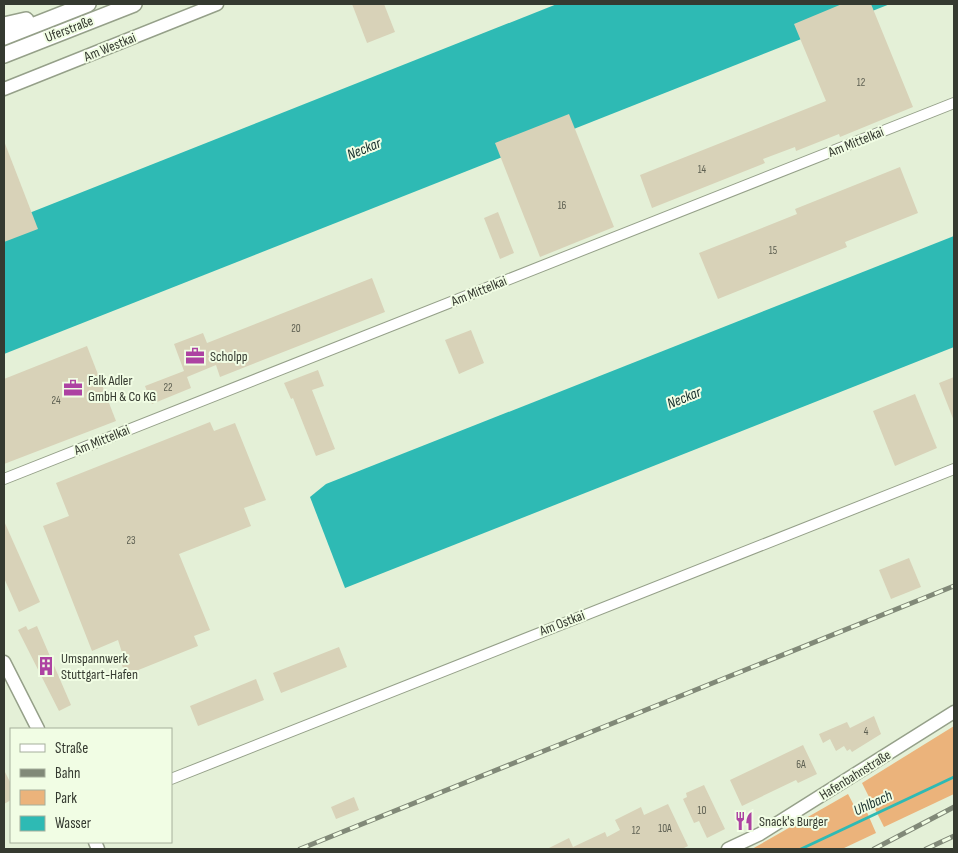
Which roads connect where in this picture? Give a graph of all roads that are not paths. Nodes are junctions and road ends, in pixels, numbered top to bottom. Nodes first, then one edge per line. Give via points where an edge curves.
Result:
1 (88, 4) edge
2 (134, 4) edge
3 (217, 4) edge
4 (40, 23) junction
5 (4, 25) edge
6 (4, 37) edge
7 (4, 55) edge
8 (4, 90) edge
9 (954, 103) edge
10 (954, 469) edge
11 (4, 479) edge
12 (4, 662) edge
13 (954, 712) edge
14 (37, 728) edge
15 (172, 779) edge
16 (728, 849) edge

1 - 4 highway, Uferstraße
2 - 7 highway, Uferstraße
3 - 8 main road, Am Westkai
4 - 5 highway via 24,19
4 - 6 highway, Uferstraße
9 - 11 street, Am Mittelkai
10 - 15 street, Am Ostkai
12 - 14 main road
13 - 16 main road, Hafenbahnstraße via 760,834

